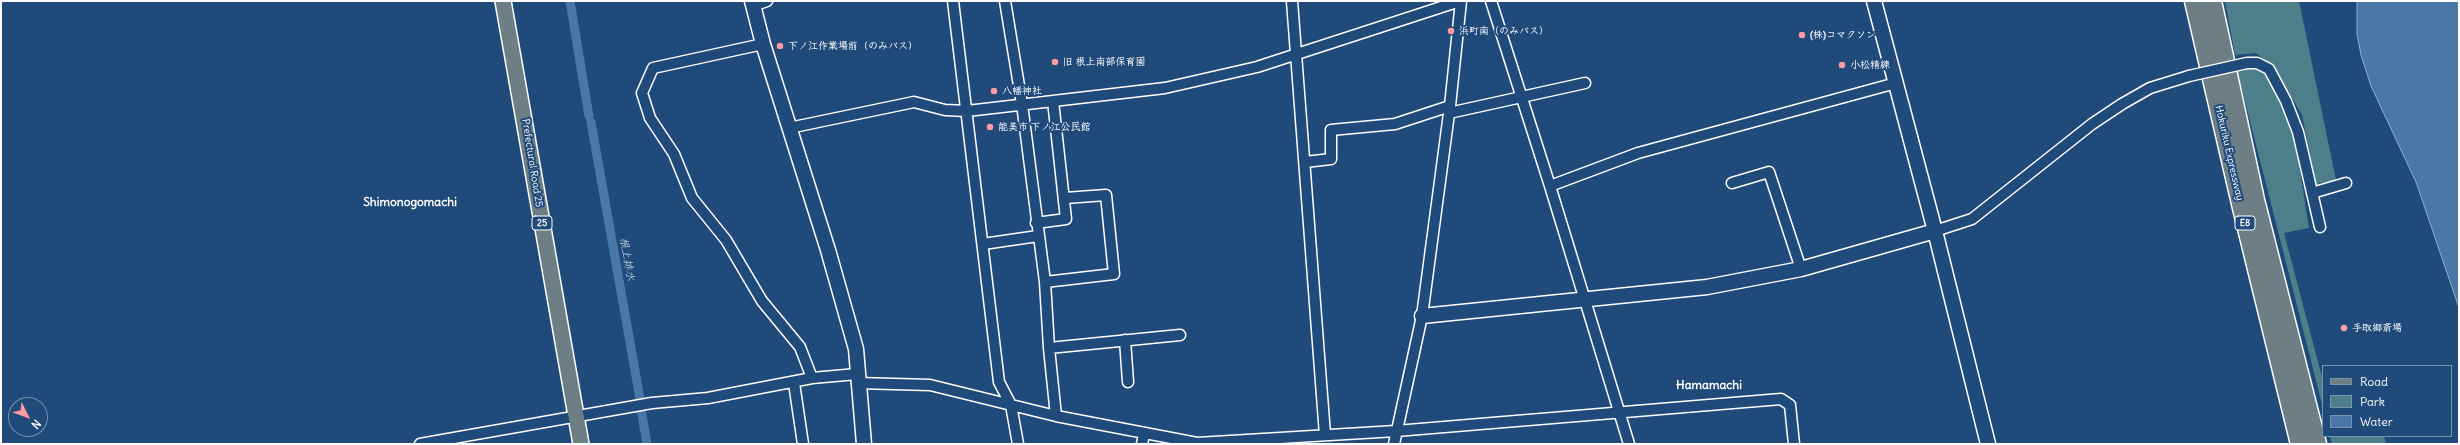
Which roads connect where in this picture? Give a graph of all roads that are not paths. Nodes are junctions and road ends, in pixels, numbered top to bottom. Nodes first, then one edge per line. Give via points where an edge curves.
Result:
1 (503, 1) edge
2 (767, 1) edge
3 (953, 1) edge
4 (1005, 1) edge
5 (1292, 1) edge
6 (1460, 1) edge
7 (1491, 1) edge
8 (1874, 1) edge
9 (2194, 1) edge
10 (2212, 1) edge
11 (753, 3) edge
12 (763, 44) junction
13 (1297, 54) junction
14 (1585, 83) dead end
15 (1896, 83) junction
16 (1522, 97) junction
17 (1053, 101) junction
18 (1022, 104) junction
19 (1450, 110) junction
20 (967, 111) junction
21 (789, 128) junction
22 (1305, 162) junction
23 (2346, 183) dead end
24 (1732, 184) dead end
25 (1550, 186) junction
26 (2312, 193) junction
27 (1065, 198) junction
28 (1036, 223) junction
29 (2320, 227) dead end
30 (1935, 231) junction
31 (1038, 236) junction
32 (982, 244) junction
33 (1801, 269) junction
34 (1045, 282) junction
35 (1584, 301) junction
36 (1422, 316) junction
37 (1180, 335) dead end
38 (1125, 340) junction
39 (1049, 348) junction
40 (812, 378) junction
41 (857, 379) junction
42 (1128, 382) dead end
43 (794, 383) junction
44 (1011, 405) junction
45 (1619, 412) junction
46 (577, 416) junction
47 (1056, 416) junction
48 (1396, 431) junction
49 (1144, 434) junction
50 (1325, 435) junction
51 (1182, 442) edge
52 (420, 444) edge
53 (581, 444) edge
54 (803, 444) edge
55 (864, 444) edge
56 (1018, 444) edge
57 (1142, 444) edge
58 (1394, 444) edge
59 (1629, 444) edge
60 (1794, 444) edge
61 (1988, 444) edge
62 (2300, 444) edge
63 (2317, 444) edge

1 - 46 main road, Prefectural Road 25 / 25
2 - 11 street
3 - 20 street
4 - 18 street
5 - 13 street
6 - 13 street
6 - 19 street
7 - 16 street
8 - 15 street
9 - 62 highway, Hokuriku Expressway / E8
10 - 63 highway, Hokuriku Expressway / E8 via 2255,200
11 - 12 street
12 - 21 street
12 - 40 street via 652,68 642,93 650,118 674,154 692,198 726,240 762,301 800,347
13 - 17 street via 1257,67 1165,88
13 - 22 street
14 - 16 street
15 - 25 street via 1638,154
15 - 30 street
16 - 19 street
16 - 25 street
17 - 18 street
17 - 27 street
18 - 20 street
18 - 28 street
19 - 22 street via 1395,124 1331,130 1331,159
19 - 36 street
20 - 21 street via 945,110 914,102
20 - 32 street
21 - 41 street via 856,349
22 - 50 street
23 - 26 street
24 - 33 street via 1769,172
25 - 35 street
26 - 29 street
26 - 30 street, bridge via 2298,132 2276,81 2269,69 2257,63 2247,63 2150,88 2092,124 1972,219
27 - 28 street via 1066,219
27 - 34 street via 1106,195 1114,274
28 - 31 street
30 - 33 street
30 - 61 street
31 - 32 street
31 - 34 street
32 - 44 street via 999,382
33 - 35 street via 1707,287
34 - 39 street
35 - 36 street
35 - 45 street
36 - 48 street
37 - 38 street
38 - 39 street
38 - 42 street
39 - 47 street
40 - 41 street
40 - 43 street
41 - 44 street via 930,385
41 - 55 street
43 - 46 street
43 - 54 street
44 - 47 street
44 - 56 street
45 - 48 street
45 - 59 street
45 - 60 street via 1781,399 1790,405
46 - 52 street
46 - 53 main road, Prefectural Road 25 / 25
47 - 49 street
48 - 50 street
48 - 58 street
49 - 51 street
49 - 57 street
50 - 51 street

